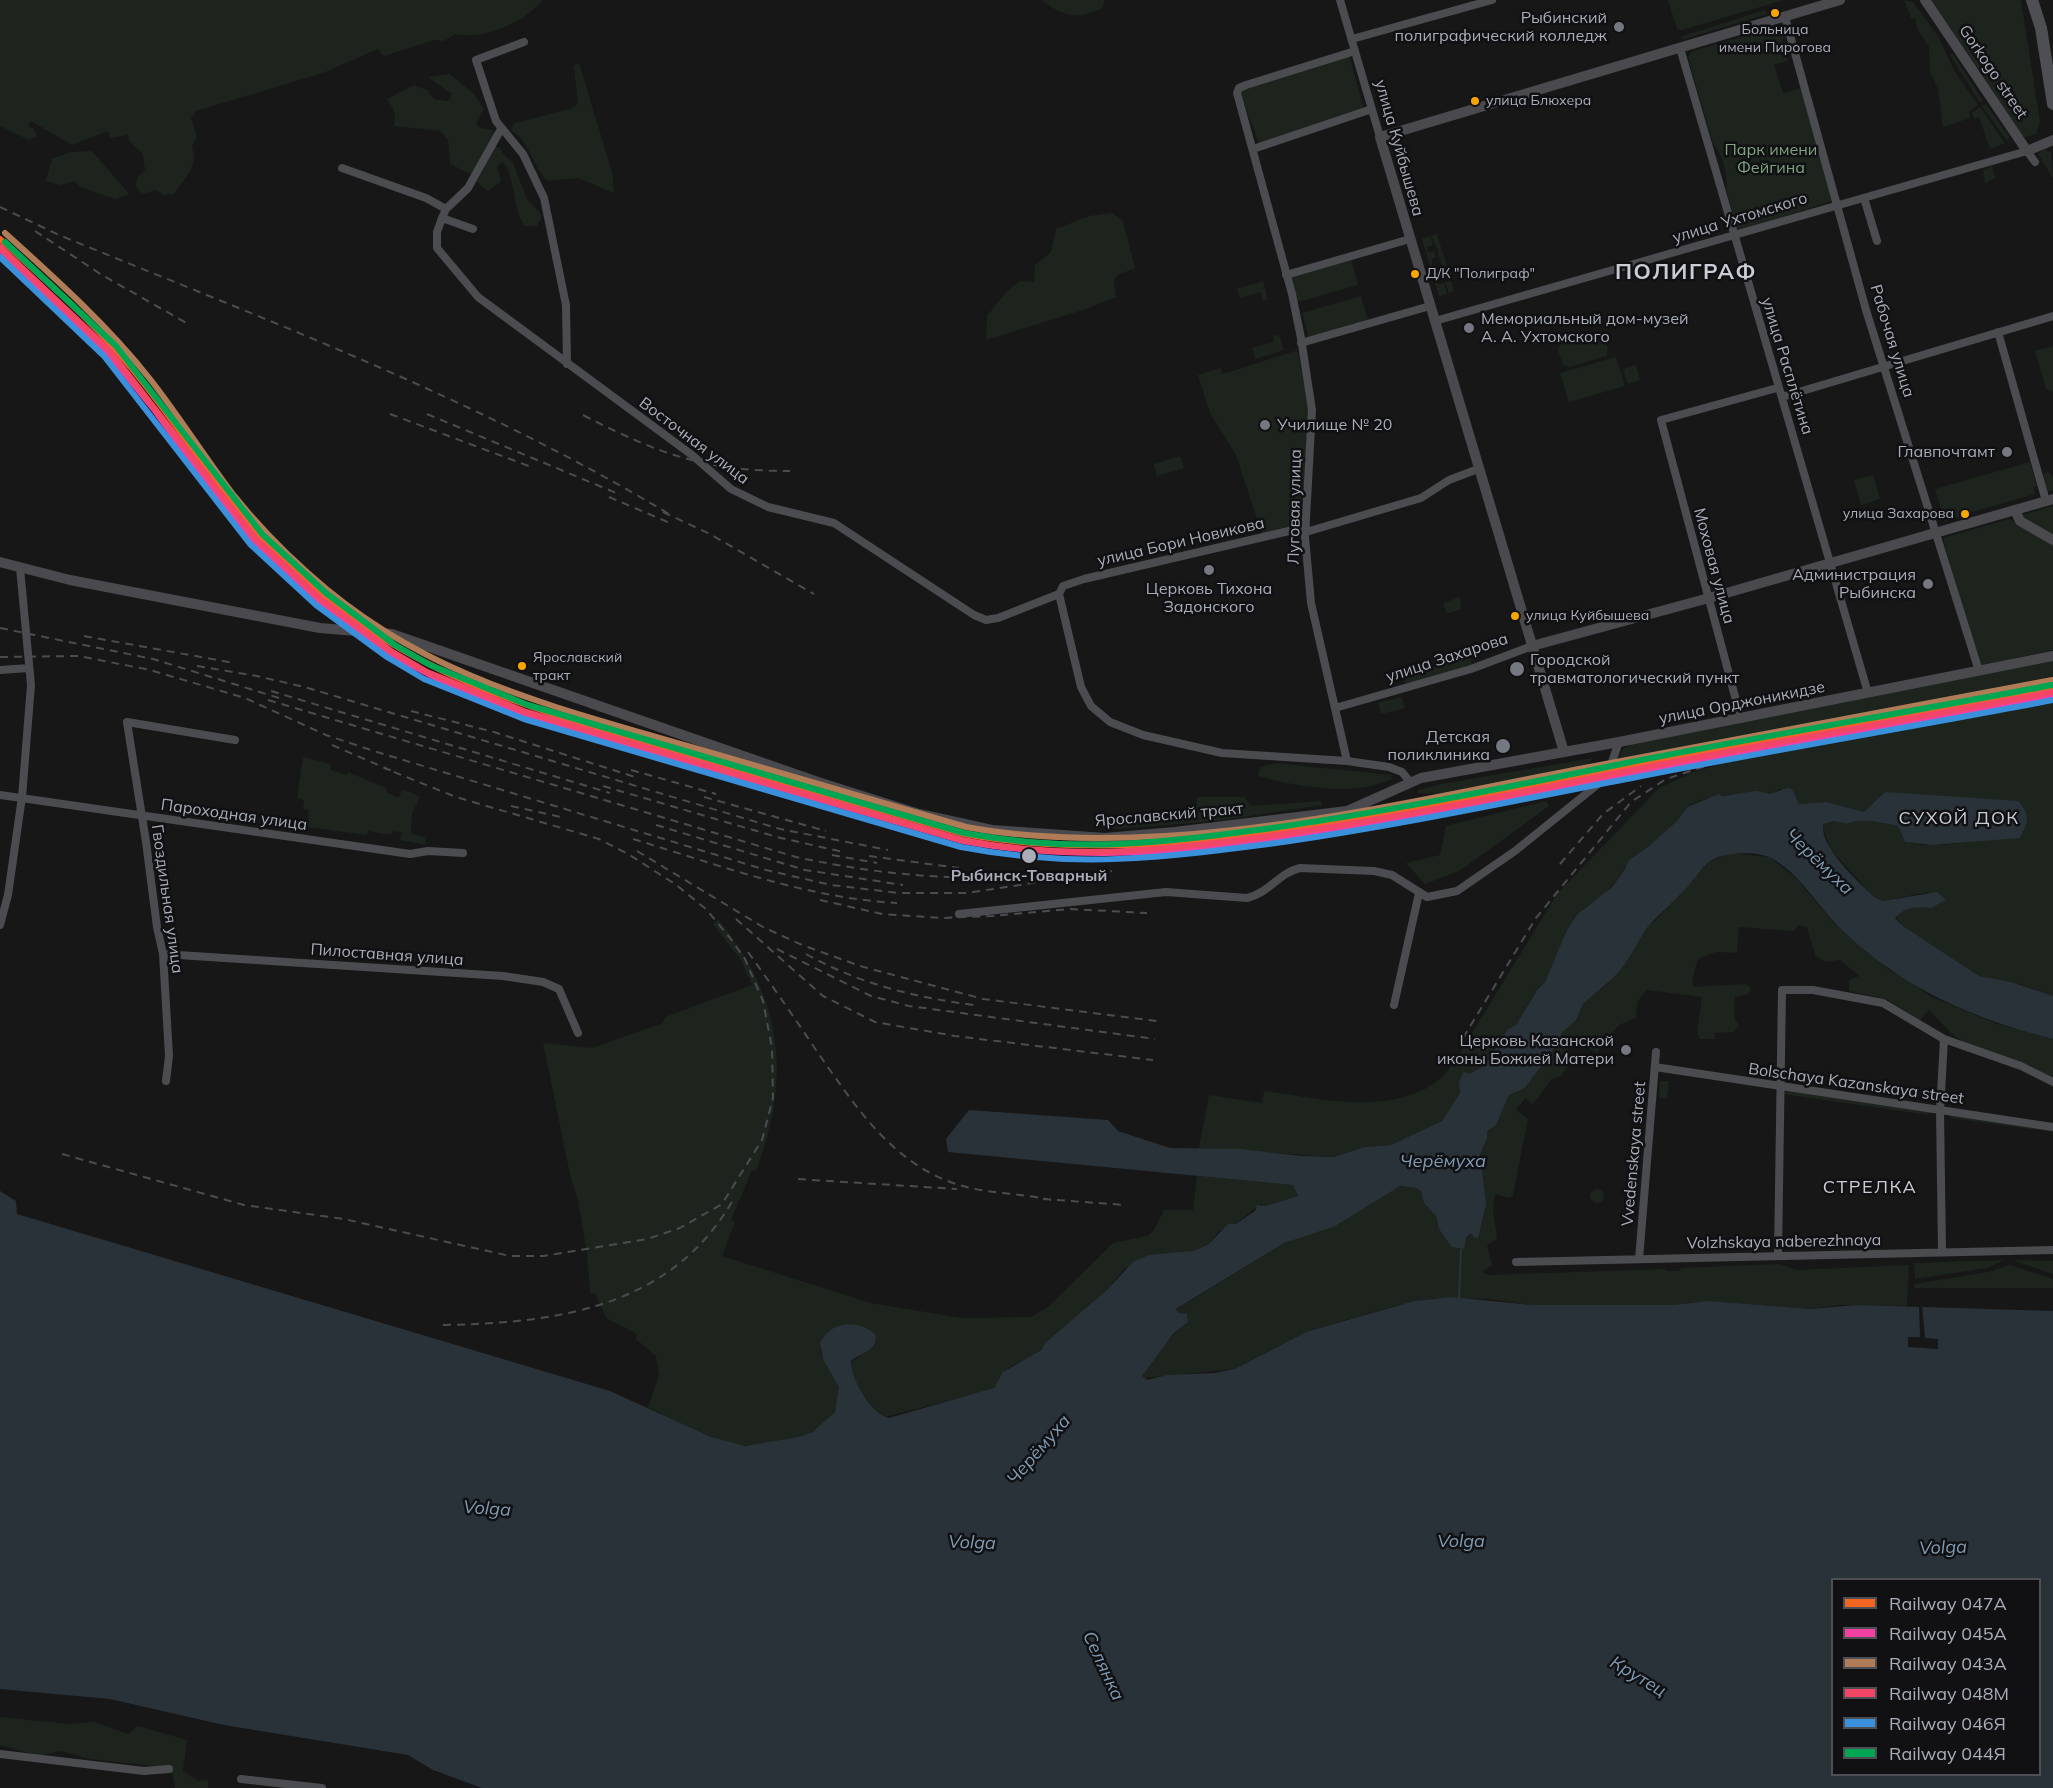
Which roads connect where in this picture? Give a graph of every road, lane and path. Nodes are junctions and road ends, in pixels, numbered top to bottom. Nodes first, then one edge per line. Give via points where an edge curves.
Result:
1 (1340, 0) edge
2 (1492, 0) edge
3 (1840, 0) edge
4 (1925, 0) edge
5 (2032, 0) edge
6 (2041, 0) edge
7 (1785, 17) junction
8 (2041, 28) junction
9 (1352, 39) junction
10 (524, 42) dead end
11 (1680, 48) junction
12 (1355, 51) junction
13 (2053, 104) edge
14 (1372, 110) junction
15 (501, 129) junction
16 (1380, 137) junction
17 (2053, 140) edge
18 (1253, 149) junction
19 (2027, 151) junction
20 (2035, 162) dead end
21 (344, 169) dead end
22 (1864, 198) junction
23 (1837, 205) junction
24 (446, 209) junction
25 (442, 218) junction
26 (473, 229) dead end
27 (1735, 235) junction
28 (1410, 239) junction
29 (1877, 241) dead end
30 (1286, 275) junction
31 (1430, 306) junction
32 (2053, 316) edge
33 (1435, 321) junction
34 (1998, 332) junction
35 (1301, 343) junction
36 (567, 364) junction
37 (1885, 366) junction
38 (1777, 388) junction
39 (1782, 397) junction
40 (1478, 469) junction
41 (2049, 500) edge
42 (2015, 510) junction
43 (1306, 529) junction
44 (1937, 533) junction
45 (2052, 539) edge
46 (0, 562) edge
47 (1831, 563) junction
48 (20, 568) junction
49 (1061, 590) junction
50 (1709, 598) junction
51 (1532, 646) junction
52 (2053, 656) edge
53 (29, 668) junction
54 (0, 670) edge
55 (1978, 671) junction
56 (1868, 693) junction
57 (1335, 708) junction
58 (1741, 719) junction
59 (235, 740) dead end
60 (1619, 742) junction
61 (1564, 752) junction
62 (1347, 760) junction
63 (1437, 775) joint
64 (1410, 782) junction
65 (0, 795) edge
66 (22, 798) junction
67 (142, 815) junction
68 (463, 853) dead end
69 (1419, 893) junction
70 (959, 914) dead end
71 (1, 916) edge
72 (0, 925) edge
73 (163, 954) junction
74 (1394, 1005) dead end
75 (578, 1033) dead end
76 (1944, 1039) junction
77 (1656, 1052) dead end
78 (1654, 1067) junction
79 (166, 1081) dead end
80 (2053, 1082) edge
81 (1780, 1087) junction
82 (1940, 1111) junction
83 (2053, 1127) edge
84 (2053, 1250) edge
85 (1942, 1251) junction
86 (1778, 1255) junction
87 (1639, 1259) junction
88 (1516, 1262) dead end
89 (0, 1754) edge
90 (169, 1769) dead end
91 (241, 1779) dead end
92 (322, 1788) edge

1 - 9 street, улица Куйбышева
2 - 9 street
3 - 7 street
4 - 19 street, Gorkogo street
5 - 8 main road, Gorkogo street
6 - 8 main road, Gorkogo street
7 - 11 street
7 - 23 street, Рабочая улица
8 - 13 main road, Gorkogo street
9 - 12 street, улица Куйбышева
10 - 15 street via 477,60
11 - 16 street
11 - 27 street, улица Расплётина
12 - 14 street, улица Куйбышева
12 - 18 street, Луговая улица via 1239,88
14 - 16 street, улица Куйбышева
14 - 18 street
15 - 24 street via 468,188
15 - 36 street via 523,154 544,198 566,305
16 - 28 street, улица Куйбышева
17 - 19 street, улица Ухтомского
18 - 30 street, Луговая улица
19 - 20 street, Gorkogo street
19 - 22 street, улица Ухтомского
21 - 24 street
22 - 23 street, улица Ухтомского
22 - 29 street
23 - 27 street, улица Ухтомского
23 - 37 street, Рабочая улица
24 - 25 street, Восточная улица
25 - 26 street
25 - 36 street, Восточная улица via 436,240 440,255 478,297
27 - 33 street, улица Ухтомского
27 - 38 street, улица Расплётина
28 - 30 street
28 - 31 street, улица Куйбышева
30 - 35 street, Луговая улица
31 - 33 street, улица Куйбышева
31 - 35 street
32 - 34 street
33 - 40 street, улица Куйбышева
34 - 37 street
34 - 41 street
35 - 43 street, Луговая улица via 1312,410
36 - 49 street, Восточная улица via 692,455 731,489 768,507 834,524 974,615 986,620 998,618
37 - 39 street
37 - 44 street, Рабочая улица
38 - 39 street, улица Расплётина
38 - 50 street, Моховая улица via 1660,420
39 - 47 street, улица Расплётина
40 - 43 street, улица Бори Новикова via 1453,478 1421,498
40 - 51 street, улица Куйбышева
41 - 42 street, улица Захарова
42 - 44 street, улица Захарова
42 - 45 street via 2022,522
43 - 49 street, улица Бори Новикова via 1084,579
43 - 57 street, Луговая улица via 1312,613
44 - 47 street, улица Захарова
44 - 55 street, Рабочая улица
46 - 48 street, Ярославский тракт
47 - 50 street, улица Захарова
47 - 56 street, улица Расплётина
48 - 53 street
48 - 64 street, Ярославский тракт via 334,631 399,636 818,782 919,814 992,830 1083,837 1175,832 1347,811
49 - 62 street via 1081,687 1091,706 1110,722 1222,753
50 - 51 street, улица Захарова
50 - 58 street, Моховая улица
51 - 57 street, улица Захарова via 1471,669
51 - 61 street, улица Куйбышева
52 - 55 street, улица Орджоникидзе
53 - 54 street
53 - 66 street
55 - 56 street, улица Орджоникидзе
56 - 58 street, улица Орджоникидзе
57 - 62 street, Луговая улица
58 - 60 street, улица Орджоникидзе
59 - 67 street, Гвоздильная улица via 127,722
60 - 61 street, улица Орджоникидзе
60 - 69 street via 1603,780 1515,850 1457,891 1428,897
61 - 63 street, улица Орджоникидзе
62 - 64 street via 1402,771
63 - 64 street, Ярославский тракт
65 - 66 street, Пароходная улица
66 - 67 street, Пароходная улица
66 - 71 street via 8,895
67 - 68 street, Пароходная улица via 410,854
67 - 73 street, Гвоздильная улица
69 - 70 street via 1392,875 1374,871 1300,868 1247,898 1166,892
69 - 74 street
71 - 72 street
73 - 75 street, Пилоставная улица via 464,973 543,982 559,990
73 - 79 street, Гвоздильная улица
76 - 80 street via 2021,1066
76 - 81 street via 1882,1003 1813,990 1782,990
76 - 82 street
77 - 78 street, Vvedenskaya street
78 - 81 street, Bolschaya Kazanskaya street
78 - 87 street, Vvedenskaya street
81 - 82 street, Bolschaya Kazanskaya street
81 - 86 street
82 - 83 street, Bolschaya Kazanskaya street
82 - 85 street
84 - 85 street, Volzhskaya naberezhnaya
85 - 86 street, Volzhskaya naberezhnaya
86 - 87 street, Volzhskaya naberezhnaya
87 - 88 street, Volzhskaya naberezhnaya
89 - 90 street via 144,1771
91 - 92 street

